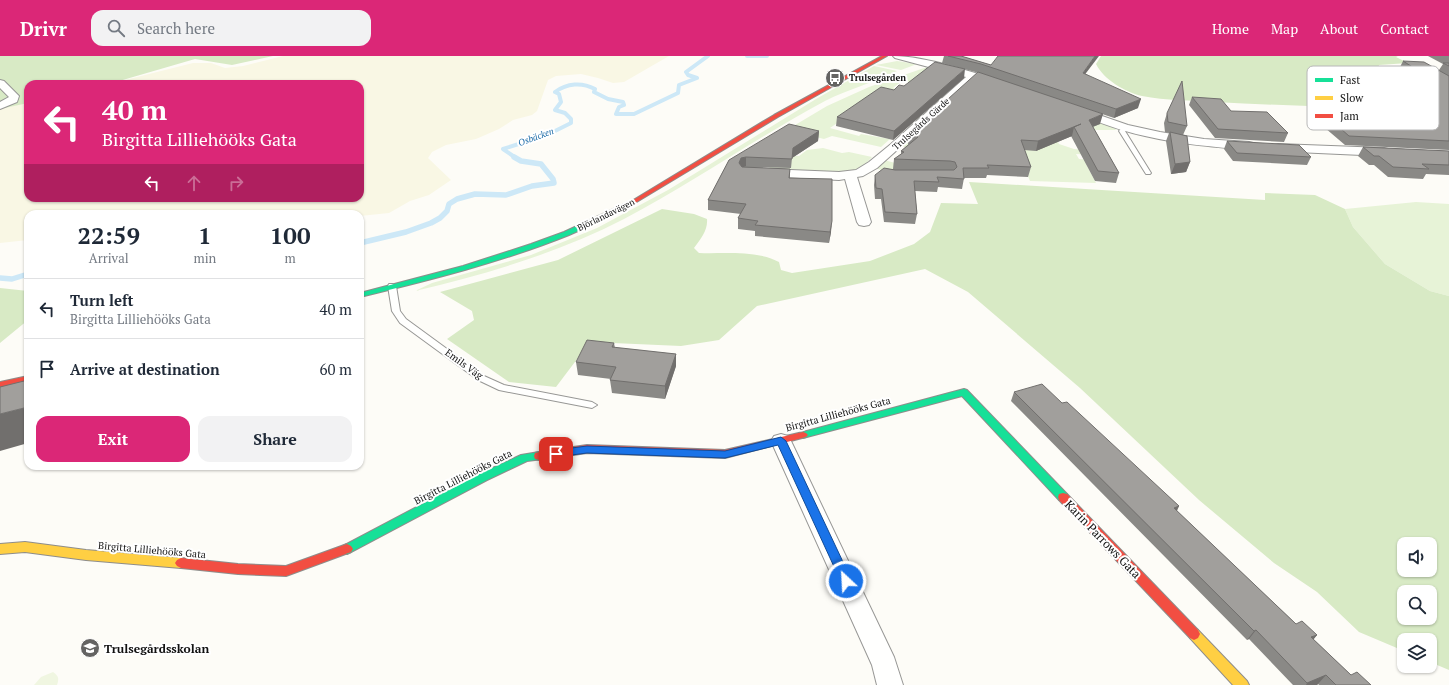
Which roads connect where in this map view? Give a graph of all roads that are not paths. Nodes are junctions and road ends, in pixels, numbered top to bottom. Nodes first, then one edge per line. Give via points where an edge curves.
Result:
1 (869, 56) edge
2 (885, 56) edge
3 (898, 56) edge
4 (920, 58) edge
5 (976, 76) junction
6 (0, 83) edge
7 (1008, 87) edge
8 (801, 102) junction
9 (0, 106) edge
10 (1068, 107) edge
11 (1124, 127) junction
12 (1397, 153) edge
13 (865, 170) junction
14 (751, 172) edge
15 (879, 173) edge
16 (1148, 173) dead end
17 (849, 175) junction
18 (864, 222) dead end
19 (392, 286) junction
20 (364, 293) edge
21 (24, 379) edge
22 (0, 386) edge
23 (964, 392) joint
24 (592, 405) dead end
25 (781, 441) junction
26 (0, 549) edge
27 (890, 685) edge
28 (1242, 685) edge

1 - 8 street, Björlandavägen
2 - 8 street, Björlandavägen
3 - 4 street
4 - 5 street
5 - 7 street
5 - 13 street, Trulsegårds Gärde
6 - 9 street via 14,96 13,100
8 - 19 street, Björlandavägen via 597,221 521,251
10 - 11 street
11 - 12 street via 1206,143
11 - 16 lane via 1123,133
13 - 15 street, Trulsegårds Gärde
13 - 17 street, Trulsegårds Gärde
14 - 17 street, Trulsegårds Gärde
17 - 18 street
19 - 20 street, Björlandavägen
19 - 24 lane, Emils Väg via 396,311 403,321 481,378 502,388
21 - 22 street
23 - 25 street, Birgitta Lilliehööks Gata
23 - 28 street, Karin Parrows Gata
25 - 26 street, Birgitta Lilliehööks Gata via 725,454 587,449 525,458 483,477 340,553 286,570 238,569 25,547
25 - 27 street via 885,665

